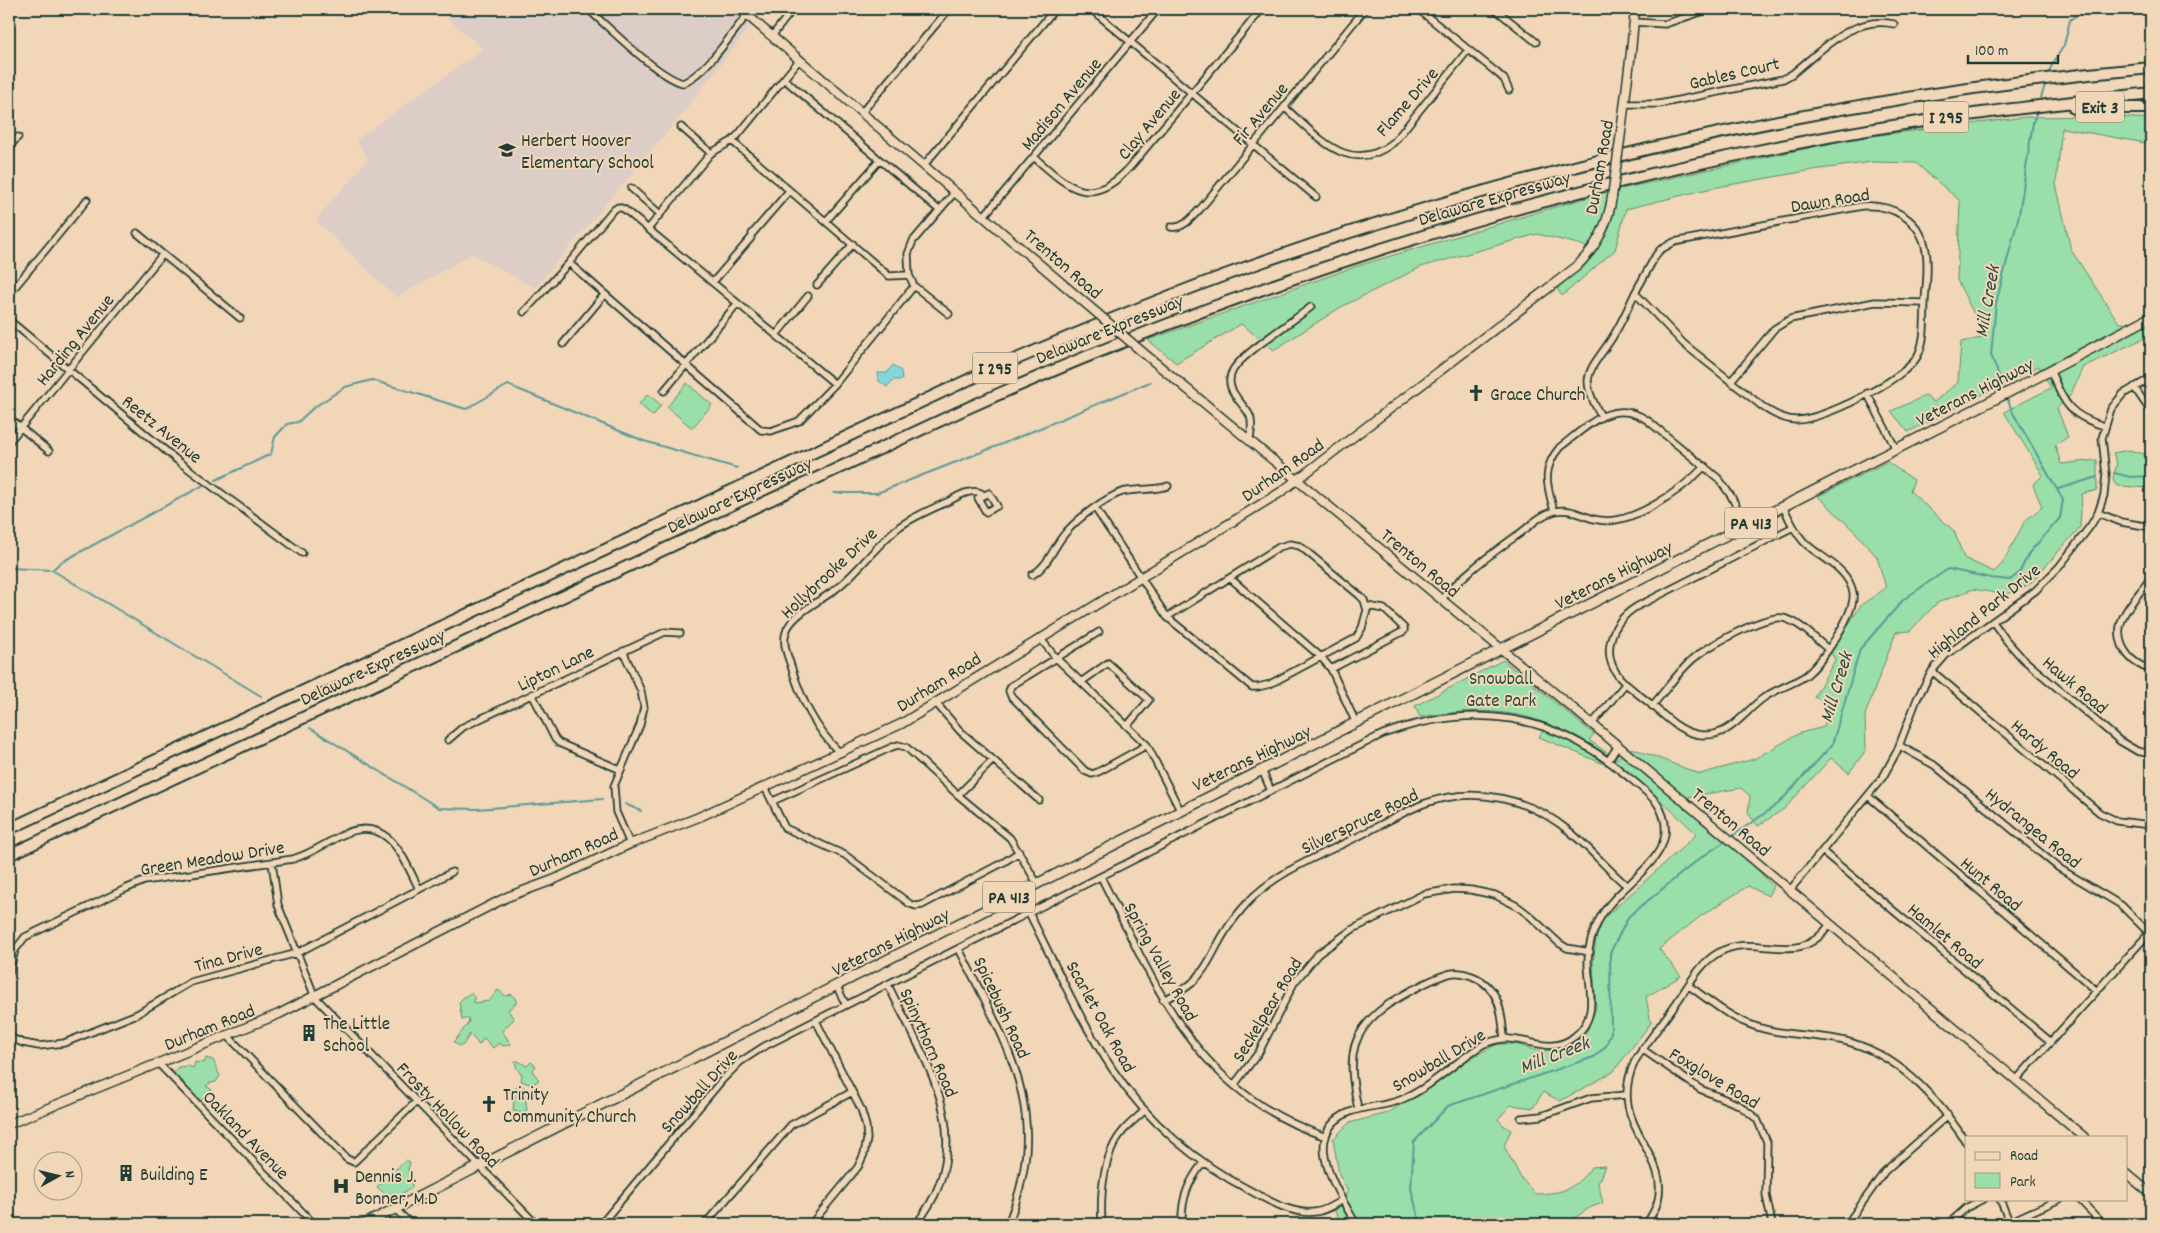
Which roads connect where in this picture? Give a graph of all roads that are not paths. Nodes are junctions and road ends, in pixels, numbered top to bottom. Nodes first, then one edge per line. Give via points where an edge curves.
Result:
1 (591, 9) edge
2 (740, 9) edge
3 (793, 9) edge
4 (949, 9) edge
5 (1055, 9) edge
6 (1091, 9) edge
7 (1158, 9) edge
8 (1262, 9) edge
9 (1365, 9) edge
10 (1418, 9) edge
11 (1495, 9) edge
12 (1635, 9) edge
13 (1710, 9) edge
14 (747, 15) junction
15 (1634, 22) junction
16 (1894, 24) dead end
17 (772, 36) junction
18 (1130, 42) junction
19 (1536, 42) dead end
20 (1468, 50) junction
21 (800, 59) junction
22 (2151, 63) edge
23 (2151, 68) edge
24 (2110, 72) junction
25 (784, 79) junction
26 (1509, 90) dead end
27 (2151, 93) edge
28 (1192, 94) junction
29 (1625, 104) junction
30 (1284, 107) junction
31 (2049, 107) junction
32 (2151, 108) edge
33 (2006, 110) joint
34 (862, 112) junction
35 (681, 126) dead end
36 (18, 137) dead end
37 (732, 142) junction
38 (1253, 145) junction
39 (9, 147) edge
40 (711, 153) junction
41 (1034, 157) junction
42 (879, 161) junction
43 (924, 165) junction
44 (631, 188) dead end
45 (788, 190) junction
46 (955, 192) junction
47 (1316, 197) dead end
48 (87, 200) dead end
49 (939, 210) junction
50 (660, 214) junction
51 (984, 216) junction
52 (826, 221) junction
53 (1171, 227) dead end
54 (648, 228) junction
55 (137, 234) dead end
56 (853, 244) junction
57 (162, 255) junction
58 (569, 263) junction
59 (909, 275) junction
60 (713, 282) junction
61 (817, 286) dead end
62 (914, 286) junction
63 (1635, 293) junction
64 (9, 294) edge
65 (604, 295) junction
66 (808, 296) dead end
67 (1925, 303) junction
68 (737, 304) junction
69 (1311, 307) dead end
70 (524, 312) dead end
71 (948, 314) dead end
72 (2151, 317) edge
73 (240, 318) dead end
74 (9, 320) edge
75 (776, 335) junction
76 (563, 344) dead end
77 (687, 365) junction
78 (69, 370) junction
79 (2050, 370) junction
80 (2151, 378) edge
81 (1731, 381) junction
82 (835, 384) junction
83 (2134, 387) junction
84 (664, 391) dead end
85 (1867, 393) junction
86 (2151, 412) edge
87 (1602, 416) junction
88 (9, 418) edge
89 (2104, 426) junction
90 (21, 428) junction
91 (1250, 439) junction
92 (9, 442) edge
93 (1896, 449) junction
94 (49, 451) dead end
95 (1705, 466) junction
96 (1297, 480) junction
97 (1168, 486) dead end
98 (983, 496) dead end
99 (1783, 506) junction
100 (1095, 508) junction
101 (1554, 511) junction
102 (2098, 513) junction
103 (1746, 525) junction
104 (1793, 527) junction
105 (2151, 527) edge
106 (302, 553) dead end
107 (1032, 575) dead end
108 (1141, 576) junction
109 (2151, 577) edge
110 (1230, 578) junction
111 (1441, 600) junction
112 (1367, 606) junction
113 (1167, 617) junction
114 (1993, 622) junction
115 (1099, 632) dead end
116 (680, 633) dead end
117 (1040, 638) junction
118 (1501, 649) junction
119 (1828, 649) junction
120 (623, 651) junction
121 (1322, 657) junction
122 (1056, 658) junction
123 (1331, 669) junction
124 (2151, 670) edge
125 (1932, 671) junction
126 (1081, 682) junction
127 (1626, 683) junction
128 (532, 694) junction
129 (935, 702) junction
130 (1652, 706) junction
131 (1356, 723) junction
132 (1592, 724) junction
133 (1127, 726) junction
134 (448, 740) dead end
135 (1147, 745) junction
136 (1618, 746) junction
137 (1900, 746) junction
138 (840, 753) junction
139 (2151, 754) edge
140 (992, 760) junction
141 (1608, 761) junction
142 (621, 770) junction
143 (1262, 770) junction
144 (765, 787) junction
145 (1271, 791) junction
146 (958, 795) junction
147 (1868, 796) junction
148 (1039, 800) dead end
149 (773, 801) junction
150 (1180, 810) junction
151 (2151, 826) edge
152 (9, 830) edge
153 (630, 844) junction
154 (1822, 850) junction
155 (1019, 852) junction
156 (9, 855) edge
157 (272, 862) junction
158 (452, 872) dead end
159 (1101, 877) junction
160 (1037, 883) junction
161 (1626, 886) junction
162 (419, 889) junction
163 (1790, 890) junction
164 (1029, 913) junction
165 (1830, 924) junction
166 (2150, 932) edge
167 (958, 949) junction
168 (1590, 952) junction
169 (297, 953) junction
170 (9, 973) edge
171 (888, 985) junction
172 (1688, 986) junction
173 (836, 987) junction
174 (2097, 991) junction
175 (316, 997) junction
176 (1164, 1000) junction
177 (846, 1006) junction
178 (816, 1021) junction
179 (228, 1036) junction
180 (9, 1037) edge
181 (1504, 1039) junction
182 (2051, 1042) junction
183 (1642, 1049) junction
184 (159, 1064) junction
185 (2016, 1080) junction
186 (1234, 1085) junction
187 (852, 1092) junction
188 (1626, 1095) junction
189 (416, 1102) junction
190 (1358, 1109) junction
191 (1144, 1111) junction
192 (1948, 1114) junction
193 (1521, 1118) dead end
194 (9, 1124) edge
195 (2083, 1136) edge
196 (1326, 1137) junction
197 (1965, 1140) edge
198 (1203, 1163) junction
199 (480, 1166) junction
200 (2128, 1175) edge
201 (2151, 1194) edge
202 (1342, 1200) junction
203 (1981, 1200) edge
204 (2000, 1200) edge
205 (2058, 1200) edge
206 (2080, 1200) edge
207 (395, 1209) junction
208 (2010, 1223) edge
209 (314, 1224) edge
210 (365, 1224) edge
211 (411, 1224) edge
212 (536, 1224) edge
213 (601, 1224) edge
214 (705, 1224) edge
215 (811, 1224) edge
216 (916, 1224) edge
217 (1008, 1224) edge
218 (1102, 1224) edge
219 (1182, 1224) edge
220 (1356, 1224) edge
221 (1646, 1224) edge
222 (1772, 1224) edge
223 (1847, 1224) edge
224 (1948, 1224) edge
225 (2103, 1224) edge

1 - 14 street via 656,68 683,83 703,69
2 - 14 main road, Trenton Road
3 - 17 street
4 - 34 street
5 - 43 street
6 - 18 street
7 - 18 street, Madison Avenue
8 - 28 street, Clay Avenue
9 - 30 street, Fir Avenue
10 - 20 street
11 - 19 street
12 - 15 main road, Durham Road
13 - 15 street via 1665,24
14 - 17 main road, Trenton Road
15 - 29 main road, Durham Road
16 - 29 street, Gables Court via 1873,22 1841,35 1783,79 1659,104
17 - 21 main road, Trenton Road
18 - 28 street
18 - 41 street, Madison Avenue
20 - 26 street via 1504,80
20 - 30 street, Flame Drive via 1394,142 1380,152 1352,156 1337,151
21 - 25 street
21 - 34 main road, Trenton Road
22 - 24 highway
23 - 24 highway, Delaware Expressway / I 295
24 - 152 highway, Delaware Expressway / I 295 via 1827,112 1664,145 1570,168 1373,225 1206,282 1081,331 970,380
25 - 37 street
25 - 42 street
27 - 31 highway
28 - 38 street
28 - 41 street, Clay Avenue via 1122,176 1103,189 1076,189 1056,177
29 - 96 main road, Durham Road, bridge via 1607,218 1599,239 1586,258
30 - 38 street, Fir Avenue
31 - 32 highway, Exit 3
31 - 33 highway, Exit 3
33 - 156 highway, Delaware Expressway / I 295 via 1814,139 1566,194 1336,262 1200,311 1077,359 972,406
34 - 43 main road, Trenton Road
35 - 40 street
36 - 39 street
37 - 40 street
37 - 45 street
38 - 47 street
38 - 53 street, Fir Avenue via 1201,208 1184,225
40 - 50 street
41 - 51 street, Madison Avenue
42 - 49 street
42 - 52 street
43 - 46 main road, Trenton Road
44 - 50 street
45 - 52 street
45 - 60 street
46 - 49 street
46 - 51 main road, Trenton Road
48 - 64 street
49 - 59 street via 909,248
50 - 54 street
51 - 91 main road, Trenton Road, bridge
52 - 56 street
54 - 58 street via 624,208 618,207
54 - 60 street
55 - 57 street
56 - 59 street via 889,276
56 - 61 street
57 - 73 street
57 - 78 street, Harding Avenue
58 - 65 street
58 - 70 street
59 - 62 street
60 - 68 street
62 - 71 street
62 - 82 street
63 - 67 street, Dawn Road via 1656,256 1674,242 1875,206 1904,216 1921,236 1927,257
63 - 81 street, Dawn Road via 1684,344
63 - 87 street, Dawn Road via 1612,338 1590,370 1589,386
65 - 76 street
65 - 77 street
66 - 75 street
67 - 81 street via 1875,302 1790,320 1769,334
67 - 85 street, Dawn Road via 1923,337 1917,357 1902,373
68 - 75 street
68 - 77 street
69 - 91 street via 1243,359 1232,372 1230,386 1251,416
72 - 79 main road, Veterans Highway / PA 413
74 - 78 street, Reetz Avenue
75 - 82 street
77 - 82 street via 761,430 771,431 799,421
77 - 84 street
78 - 90 street, Harding Avenue
78 - 106 street, Reetz Avenue via 178,461
79 - 89 street via 2064,401 2073,412
79 - 93 main road, Veterans Highway / PA 413
80 - 83 street, Highland Park Drive
81 - 85 street, Dawn Road via 1775,415 1794,420 1820,417
83 - 86 street
83 - 89 street, Highland Park Drive via 2115,402
85 - 93 street
87 - 95 street via 1622,411 1638,414
87 - 101 street via 1560,448 1549,462 1547,482
88 - 90 street
89 - 102 street, Highland Park Drive via 2106,482
90 - 92 street, Harding Avenue
90 - 94 street
91 - 96 main road, Trenton Road
93 - 99 main road, Veterans Highway / PA 413
95 - 101 street via 1670,496 1622,519 1600,521 1573,511
95 - 103 street via 1724,485
96 - 108 main road, Durham Road
96 - 111 main road, Trenton Road
97 - 100 street via 1122,492
98 - 138 street, Hollybrooke Drive via 979,491 968,492 908,522 891,534 836,590 790,623 785,634 785,647 798,690 823,735
99 - 103 main road, Veterans Highway / PA 413
99 - 104 street
100 - 107 street via 1068,529 1046,563
100 - 108 street
101 - 111 street via 1544,514 1474,566
102 - 105 street via 2121,522
102 - 114 street, Highland Park Drive via 2048,579 2028,598
103 - 118 main road, Veterans Highway / PA 413
104 - 119 street via 1805,542 1845,574 1853,592 1850,612
104 - 127 street via 1622,617 1611,637 1610,653 1615,671
108 - 113 street
108 - 117 main road, Durham Road
109 - 124 street via 2125,612 2119,632 2130,658
110 - 112 street via 1279,547 1296,544 1360,595
110 - 113 street
110 - 121 street
111 - 118 main road, Trenton Road
112 - 121 street via 1356,638
112 - 123 street via 1384,609 1404,631
113 - 121 street via 1252,687 1270,684
114 - 125 street, Highland Park Drive via 1946,655
114 - 139 street, Hawk Road via 2023,659 2120,740 2137,751
115 - 122 street
116 - 120 street, Lipton Lane via 665,632
117 - 122 street
117 - 129 main road, Durham Road
118 - 131 main road, Veterans Highway / PA 413
118 - 132 main road, Trenton Road
119 - 130 street via 1804,676 1762,699 1736,724 1719,733 1702,735 1686,731
119 - 130 street via 1789,620 1765,620 1694,658
120 - 128 street, Lipton Lane
120 - 142 street via 641,691 644,707
121 - 123 street
122 - 126 street
122 - 135 street via 1011,686 1009,691 1085,771 1098,772
123 - 131 street
125 - 137 street, Highland Park Drive via 1917,699
125 - 151 street, Hardy Road via 2100,813 2117,821
126 - 133 street
126 - 133 street via 1108,663 1149,700
127 - 130 street
127 - 132 street
128 - 134 street, Lipton Lane via 463,727
128 - 142 street via 559,744
129 - 138 main road, Durham Road via 901,724
129 - 140 street
131 - 143 main road, Veterans Highway / PA 413
132 - 136 main road, Trenton Road
133 - 135 street
135 - 150 street
136 - 141 street
136 - 163 main road, Trenton Road
137 - 147 street, Highland Park Drive
137 - 166 street, Hydrangea Road via 1934,765 2059,868 2120,906
138 - 144 main road, Durham Road
140 - 146 street
140 - 148 street
141 - 145 street, Snowball Drive via 1564,735 1525,721 1491,716 1454,716 1412,724 1383,734
141 - 161 street, Snowball Drive via 1651,796 1664,818 1662,848
142 - 153 street via 613,795 616,812
143 - 145 street
143 - 150 main road, Veterans Highway / PA 413
144 - 149 street
144 - 153 main road, Durham Road
145 - 159 street, Snowball Drive
146 - 149 street via 906,748 898,745
146 - 155 street via 1010,838
147 - 154 street, Highland Park Drive
147 - 174 street, Hunt Road
149 - 155 street via 785,828 845,854 916,906
150 - 160 main road, Veterans Highway / PA 413
153 - 175 main road, Durham Road via 553,880 507,897
154 - 163 street, Highland Park Drive
154 - 182 street, Hamlet Road
155 - 160 street
157 - 162 street, Green Meadow Drive via 299,857 352,831 373,830 393,842
157 - 169 street, Frosty Hollow Road via 278,905
157 - 170 street, Green Meadow Drive via 138,883 31,933 15,950
158 - 162 street, Tina Drive
159 - 164 street, Snowball Drive
159 - 176 street, Spring Valley Road
160 - 173 main road, Veterans Highway / PA 413
161 - 168 street, Snowball Drive via 1601,916 1594,929
161 - 176 street, Silverspruce Road via 1569,831 1532,807 1487,796 1440,799 1415,808 1270,884 1248,902 1228,926 1200,975 1185,989
162 - 169 street, Tina Drive
163 - 165 main road, Trenton Road
164 - 167 street, Snowball Drive
164 - 191 street, Scarlet Oak Road via 1093,1039
165 - 172 street via 1815,939 1799,948 1746,945 1729,948 1710,959
165 - 185 main road, Trenton Road
166 - 174 street
167 - 171 street, Snowball Drive
167 - 217 street, Spicebush Road via 1010,1052 1023,1100 1025,1164 1019,1196
168 - 181 street, Snowball Drive via 1592,1008 1581,1031 1566,1043 1553,1047
168 - 186 street, Seckelpear Road via 1567,948 1517,906 1495,895 1454,889 1424,894 1353,929 1318,954 1294,983 1259,1052
169 - 175 street, Frosty Hollow Road
169 - 180 street, Tina Drive via 191,982 138,1014 59,1045 30,1045
171 - 177 street, Snowball Drive
171 - 216 street, Spinythorn Road via 931,1071 945,1112 947,1140 942,1172 934,1196
172 - 183 street
172 - 192 street via 1728,1014 1752,1026 1848,1041 1867,1048 1892,1063
173 - 177 street
173 - 199 main road, Veterans Highway / PA 413
174 - 182 street
175 - 179 main road, Durham Road
175 - 189 street, Frosty Hollow Road
176 - 186 street, Spring Valley Road via 1190,1041
177 - 178 street, Snowball Drive
178 - 187 street
178 - 213 street, Snowball Drive via 740,1062
179 - 184 main road, Durham Road
179 - 189 street via 347,1159 354,1162
181 - 190 street, Snowball Drive via 1475,1050 1407,1098
181 - 190 street via 1501,1006 1493,991 1480,980 1454,972 1428,982 1382,1008 1360,1033 1352,1064
182 - 185 street
183 - 188 street via 1628,1074
183 - 222 street, Foxglove Road via 1700,1089 1739,1106 1757,1119 1767,1142 1766,1196
184 - 194 main road, Durham Road
184 - 209 street, Oakland Avenue
185 - 195 main road, Trenton Road
186 - 196 street, Spring Valley Road via 1274,1113
187 - 214 street via 791,1125
187 - 215 street via 866,1126 864,1154 851,1177
188 - 193 street via 1590,1098 1541,1116
188 - 221 street via 1634,1125 1658,1178 1658,1201
189 - 199 street, Frosty Hollow Road
190 - 196 street, Snowball Drive via 1340,1118
191 - 198 street, Scarlet Oak Road
191 - 218 street via 1124,1130 1109,1157
192 - 197 street
192 - 223 street via 1885,1171
196 - 202 street via 1325,1165
198 - 202 street, Scarlet Oak Road via 1258,1195 1300,1212 1322,1210
198 - 219 street via 1185,1194
199 - 207 main road, Veterans Highway / PA 413
199 - 212 street, Frosty Hollow Road
200 - 201 main road
202 - 220 street
203 - 224 street
204 - 208 street
205 - 208 street
206 - 225 street
207 - 210 main road, Veterans Highway / PA 413
207 - 211 street

